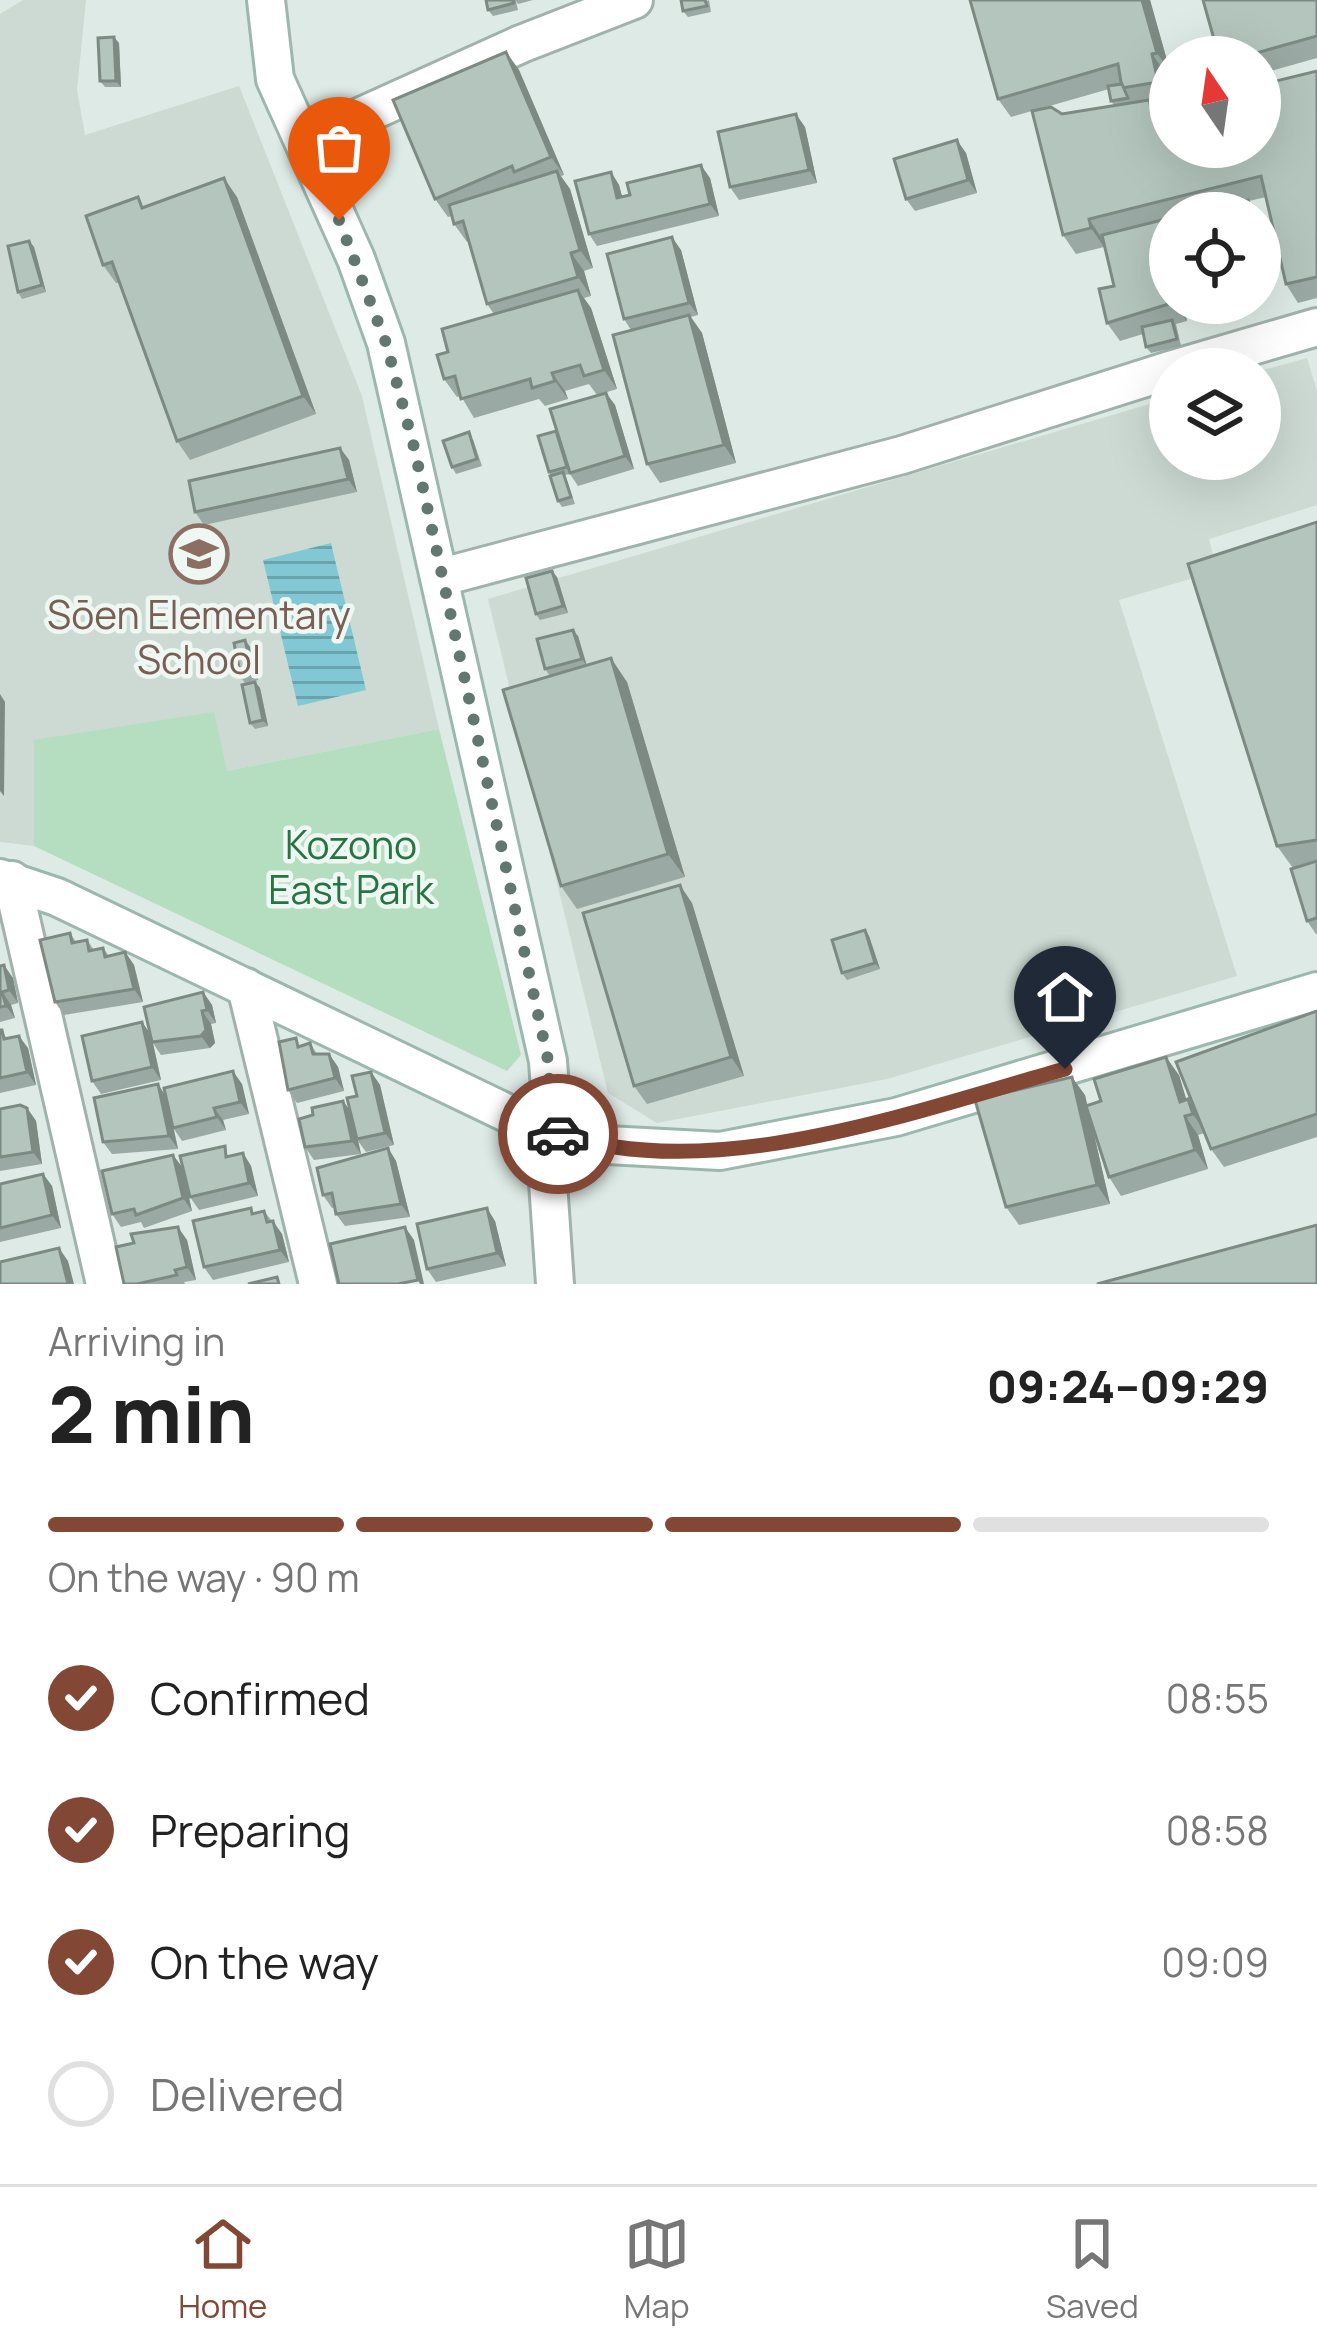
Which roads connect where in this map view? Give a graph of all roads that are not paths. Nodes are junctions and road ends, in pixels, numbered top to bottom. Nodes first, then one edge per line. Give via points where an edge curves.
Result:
1 (266, 0) edge
2 (634, 0) edge
3 (304, 142) junction
4 (1317, 327) edge
5 (1244, 348) edge
6 (1149, 376) edge
7 (442, 577) junction
8 (6, 879) edge
9 (246, 987) junction
10 (1317, 991) edge
11 (553, 1133) junction
12 (105, 1284) edge
13 (318, 1284) edge
14 (555, 1284) edge

1 - 3 street via 275,79
2 - 3 street
3 - 7 street via 386,343
4 - 5 street
6 - 7 street via 902,455
7 - 11 street via 548,1060
8 - 9 street
8 - 12 street
9 - 11 street
9 - 13 street
10 - 11 street via 896,1117 720,1151 619,1149
11 - 14 street via 547,1168

